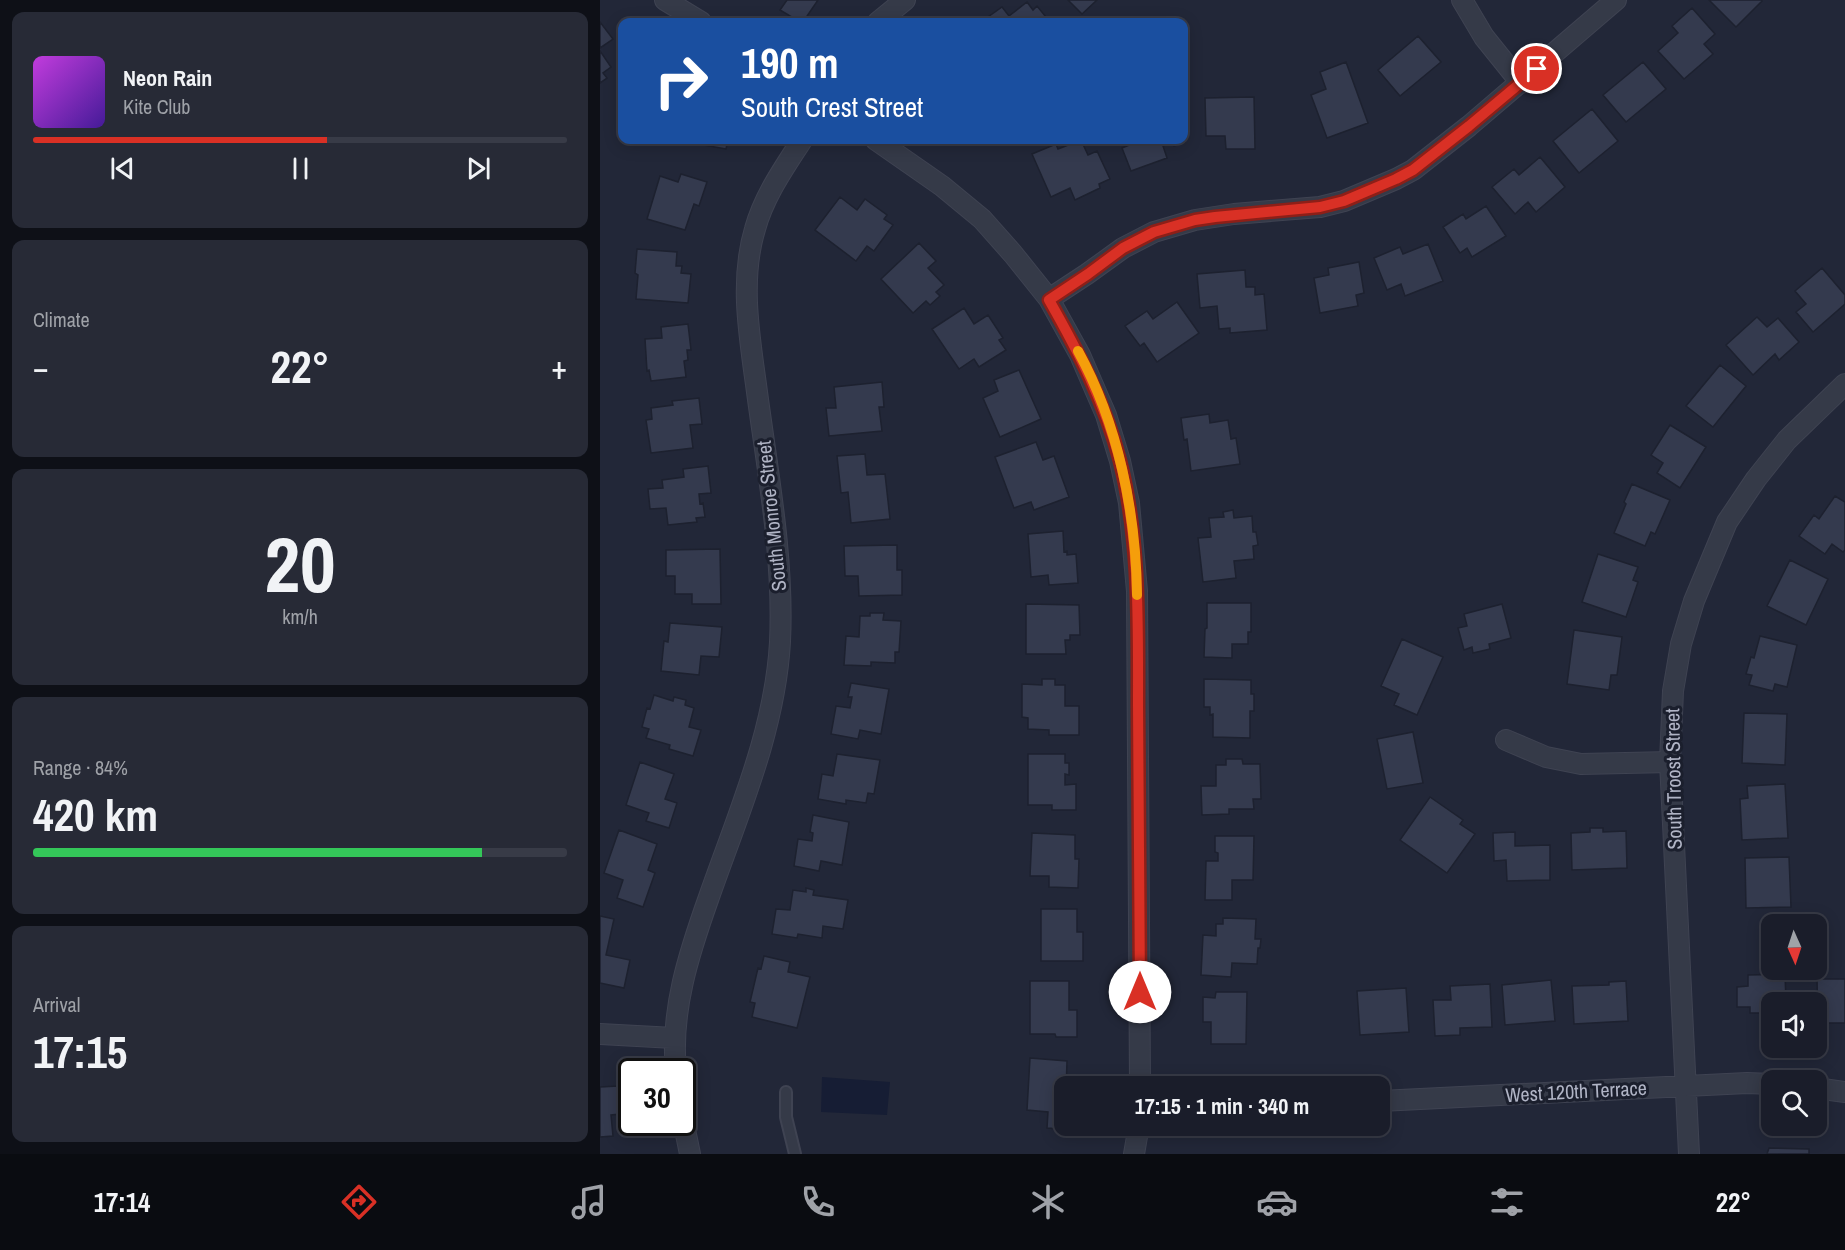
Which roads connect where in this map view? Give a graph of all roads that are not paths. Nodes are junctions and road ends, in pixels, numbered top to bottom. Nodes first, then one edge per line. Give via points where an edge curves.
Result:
1 (665, 0) edge
2 (905, 0) edge
3 (1462, 0) edge
4 (1616, 0) edge
5 (694, 18) edge
6 (883, 18) edge
7 (1521, 83) junction
8 (799, 144) edge
9 (882, 144) edge
10 (1049, 300) junction
11 (1845, 384) edge
12 (1506, 740) dead end
13 (1670, 762) junction
14 (600, 1034) edge
15 (674, 1038) junction
16 (675, 1058) edge
17 (1140, 1076) edge
18 (1761, 1084) edge
19 (1686, 1085) junction
20 (1827, 1090) edge
21 (786, 1092) dead end
22 (1845, 1092) edge
23 (1390, 1100) edge
24 (686, 1136) edge
25 (1137, 1136) edge
26 (690, 1154) edge
27 (795, 1154) edge
28 (1134, 1154) edge
29 (1689, 1154) edge

1 - 5 street
2 - 6 street
3 - 7 street via 1484,37
4 - 7 street
7 - 10 street via 1413,170 1396,179 1320,207 1224,215 1154,232 1123,248
8 - 15 street, South Monroe Street via 770,191 755,229 748,266 747,316 780,567 780,642 773,698 764,741 681,985
9 - 10 street via 982,219
10 - 17 street via 1080,355 1106,415 1129,503 1137,603
11 - 13 street, South Troost Street via 1787,440 1727,522 1698,590 1681,644 1673,691
12 - 13 street via 1546,757 1581,764
13 - 19 street, South Troost Street
14 - 15 street
15 - 16 street, South Monroe Street
18 - 19 street, West 120th Terrace
19 - 23 street, West 120th Terrace
19 - 29 street, South Troost Street
20 - 22 street
21 - 27 lane via 786,1117
24 - 26 street
25 - 28 street

